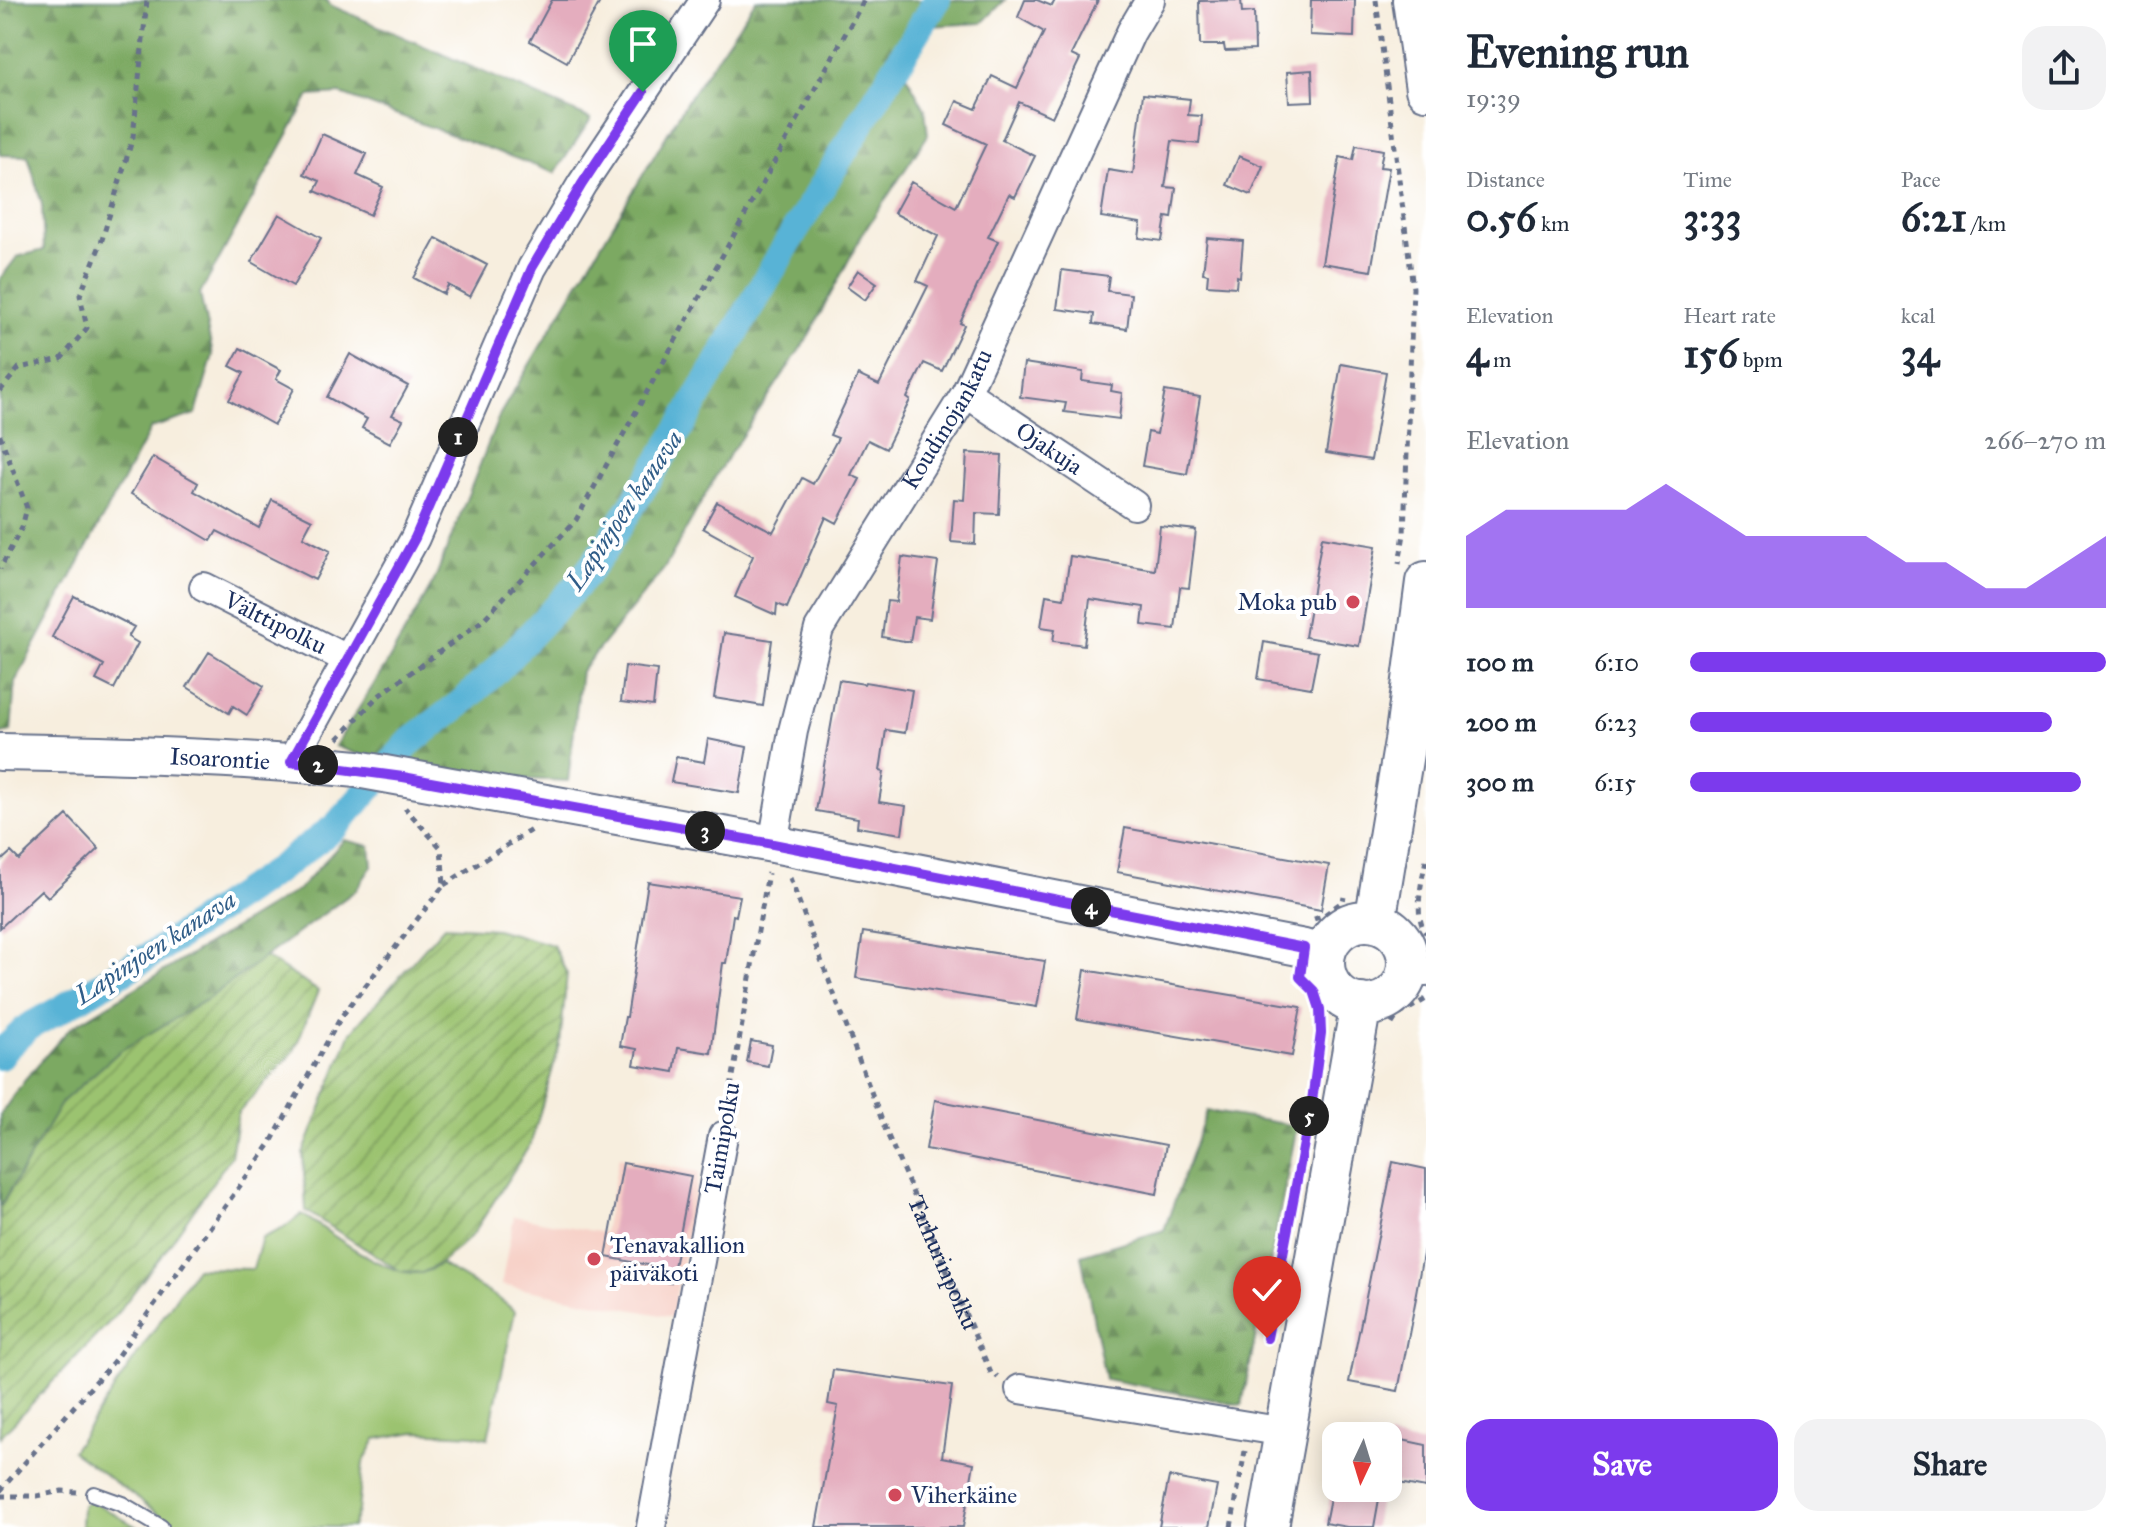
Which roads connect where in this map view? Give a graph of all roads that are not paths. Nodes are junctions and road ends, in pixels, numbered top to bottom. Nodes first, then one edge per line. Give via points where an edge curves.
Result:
1 (705, 0) edge
2 (1150, 0) edge
3 (1413, 0) edge
4 (1426, 89) edge
5 (966, 393) junction
6 (1134, 505) dead end
7 (1413, 573) edge
8 (204, 587) dead end
9 (347, 659) junction
10 (0, 752) edge
11 (291, 762) junction
12 (780, 858) junction
13 (1375, 922) junction
14 (1315, 951) junction
15 (1420, 980) edge
16 (1375, 1016) junction
17 (723, 1136) road end
18 (1020, 1389) road end
19 (1267, 1429) junction
20 (94, 1494) road end
21 (161, 1527) edge
22 (651, 1527) edge
23 (1268, 1527) edge

1 - 9 street, Isoarontie via 532,268 415,538
2 - 5 street, Koudinojankatu
3 - 4 main road
5 - 6 street, Ojakuja
5 - 12 street, Koudinojankatu via 819,629 793,731
7 - 13 main road via 1405,741
8 - 9 street, Välttipolku
9 - 11 street, Isoarontie
10 - 11 street, Isoarontie
11 - 12 street via 357,769 402,791
12 - 14 street
13 - 14 main road via 1349,925
13 - 15 main road via 1400,938
14 - 16 main road via 1337,993
15 - 16 main road via 1405,979 1382,1002 1368,1005
16 - 19 main road
17 - 22 street, Taimipolku
18 - 19 street
19 - 23 main road
20 - 21 lane

